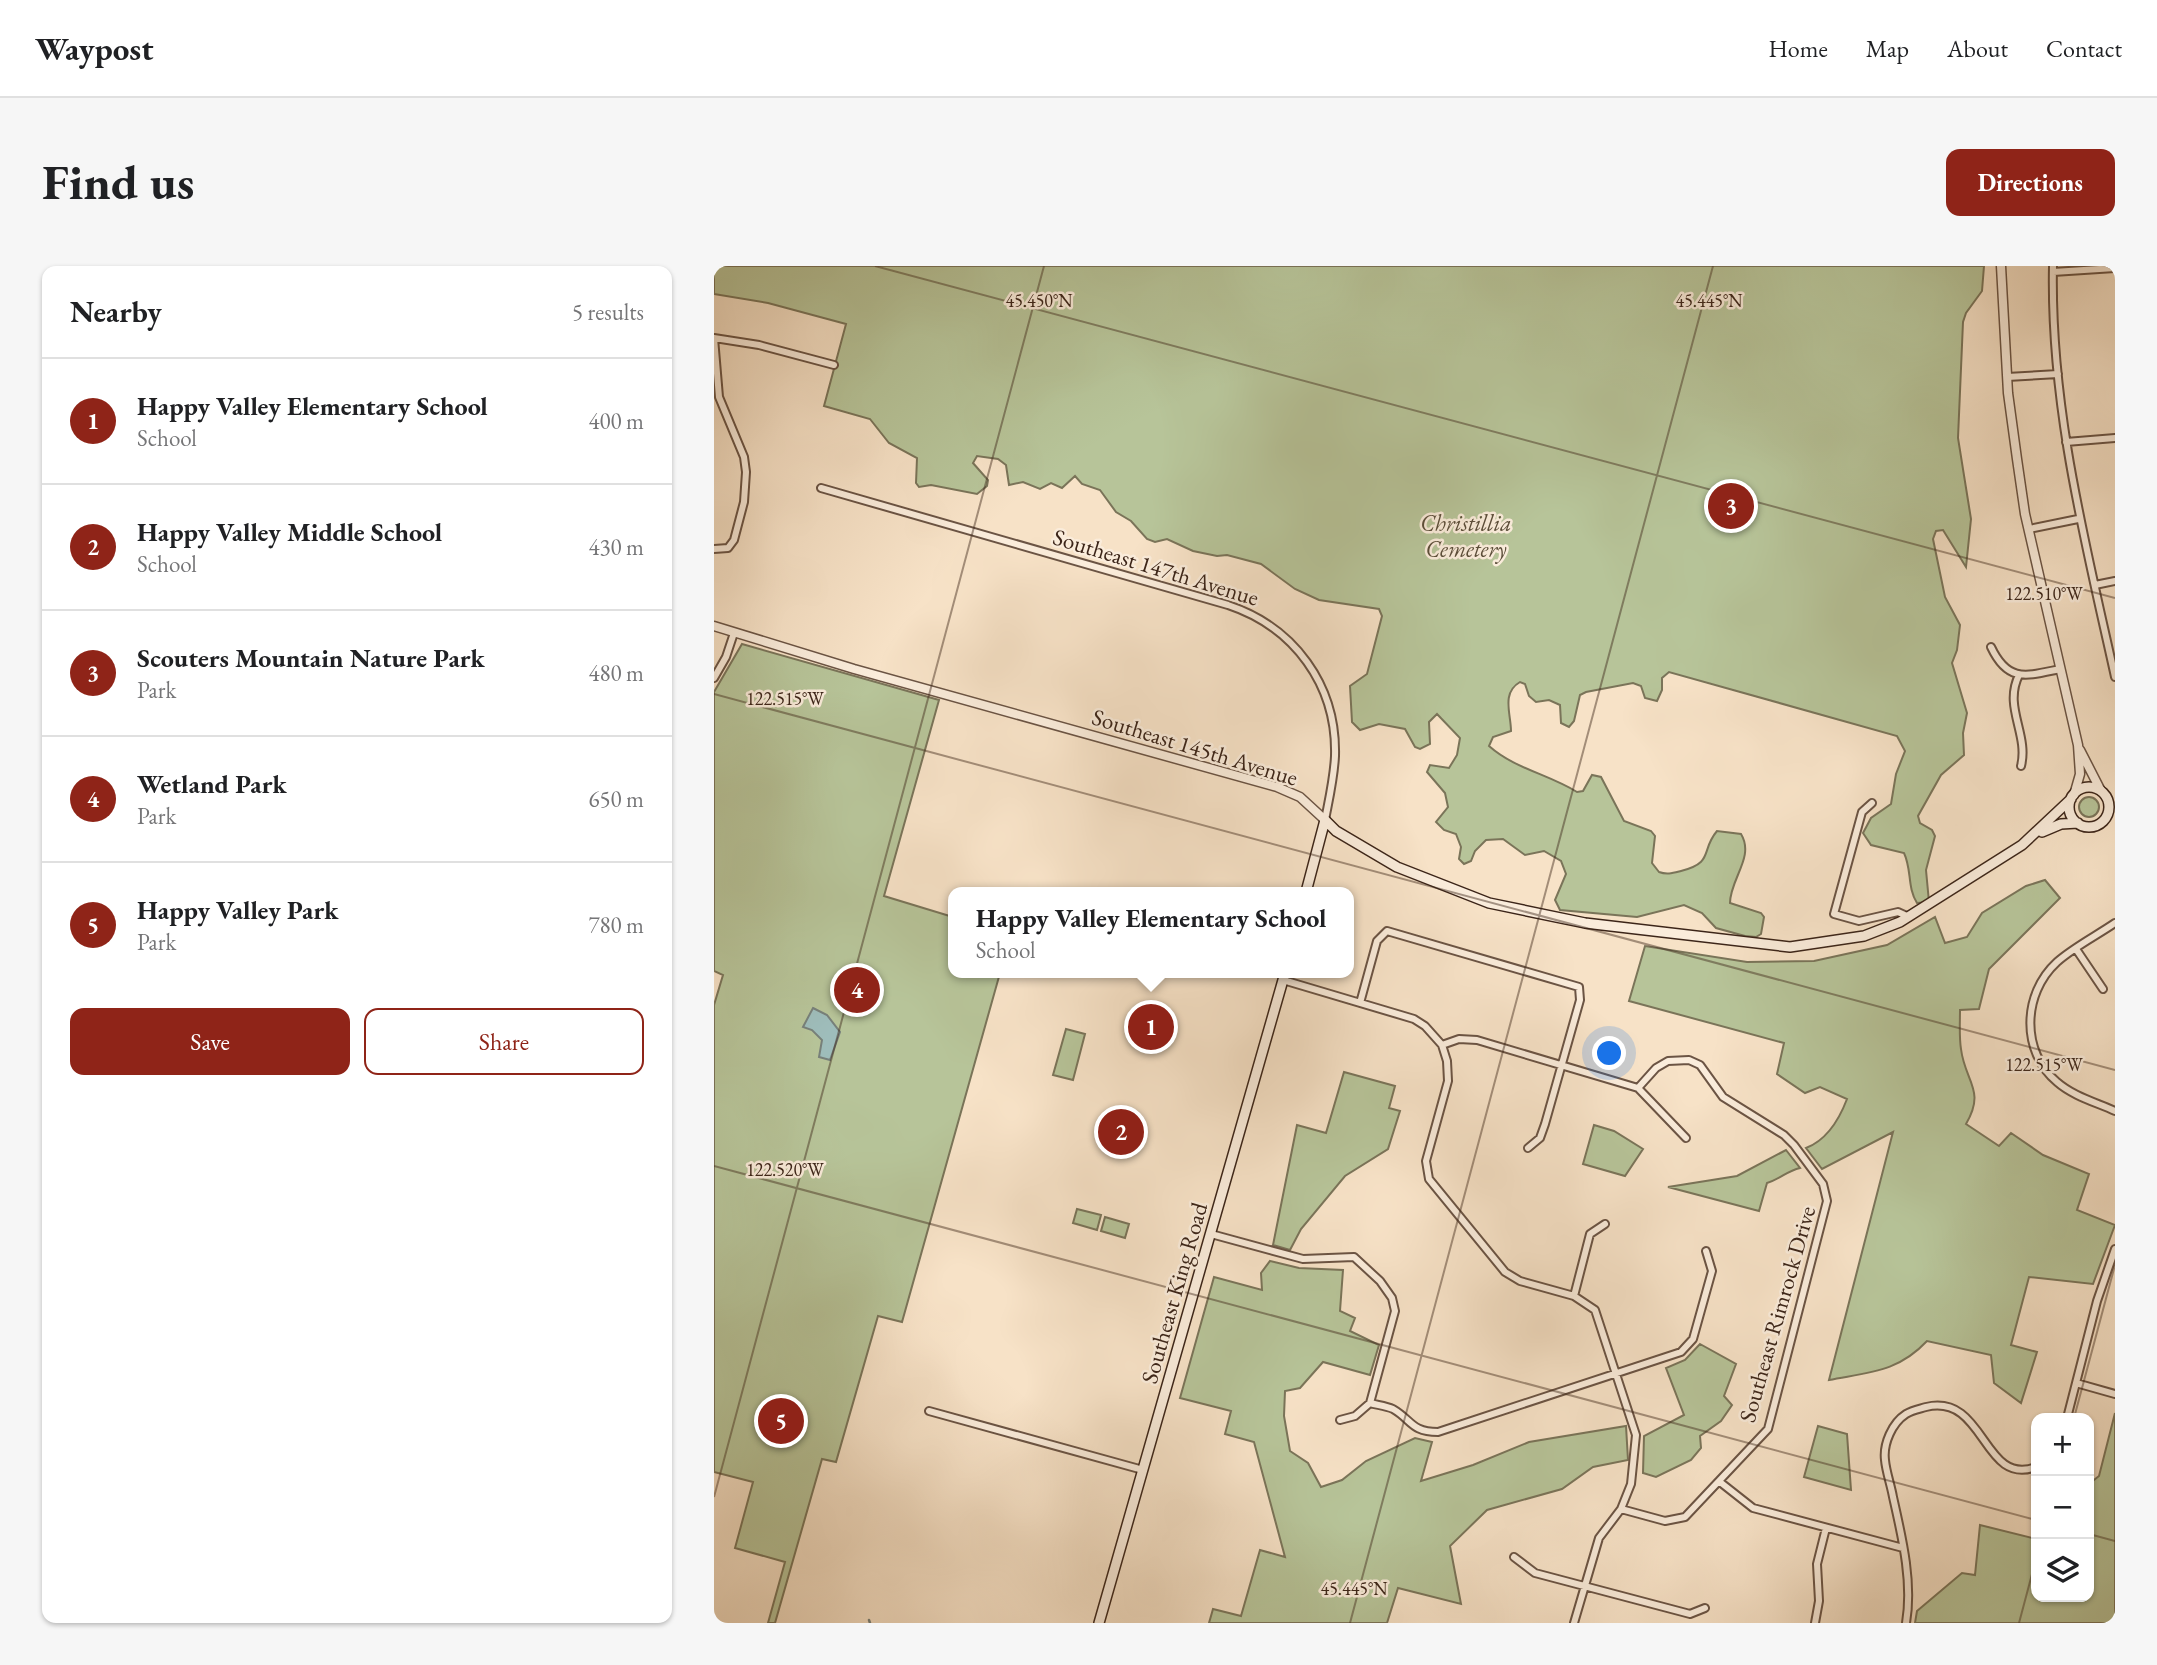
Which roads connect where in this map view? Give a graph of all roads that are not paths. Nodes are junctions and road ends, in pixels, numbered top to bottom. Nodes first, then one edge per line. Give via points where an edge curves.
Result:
1 (2001, 266) edge
2 (2115, 268) edge
3 (2053, 269) edge
4 (714, 338) edge
5 (834, 365) dead end
6 (2058, 374) junction
7 (2007, 377) junction
8 (2115, 438) edge
9 (2066, 442) junction
10 (821, 488) dead end
11 (2078, 519) junction
12 (2029, 529) junction
13 (714, 548) edge
14 (2115, 581) edge
15 (2095, 585) junction
16 (714, 626) edge
17 (734, 632) junction
18 (1991, 647) dead end
19 (2060, 669) junction
20 (2019, 675) junction
21 (2115, 677) edge
22 (714, 678) edge
23 (2078, 745) junction
24 (2021, 766) dead end
25 (2073, 797) junction
26 (2107, 797) edge
27 (1872, 803) dead end
28 (2115, 818) edge
29 (1325, 820) junction
30 (2102, 822) junction
31 (2078, 823) junction
32 (2037, 834) junction
33 (1307, 887) edge
34 (1909, 917) junction
35 (2115, 923) edge
36 (2076, 949) junction
37 (1283, 978) edge
38 (1290, 978) edge
39 (2104, 989) dead end
40 (1360, 1003) junction
41 (1442, 1045) junction
42 (1562, 1066) junction
43 (1638, 1088) junction
44 (2115, 1111) edge
45 (1686, 1138) dead end
46 (1528, 1148) dead end
47 (1605, 1224) dead end
48 (1211, 1234) junction
49 (2115, 1250) edge
50 (1706, 1251) dead end
51 (1574, 1296) junction
52 (1619, 1374) junction
53 (2076, 1384) junction
54 (2115, 1394) edge
55 (1370, 1402) junction
56 (929, 1411) dead end
57 (2068, 1413) edge
58 (1340, 1420) dead end
59 (2031, 1468) edge
60 (1143, 1470) junction
61 (1720, 1482) junction
62 (1621, 1509) junction
63 (1826, 1528) junction
64 (1903, 1548) junction
65 (1514, 1557) dead end
66 (1584, 1586) junction
67 (1705, 1608) dead end
68 (1099, 1623) edge
69 (1574, 1623) edge
70 (1815, 1623) edge
71 (1906, 1623) edge

1 - 7 street
2 - 3 street
3 - 6 street
4 - 5 street
4 - 13 street via 719,397 744,457 746,486 734,540 728,548
6 - 7 street
6 - 9 street
7 - 12 street
8 - 9 street
9 - 11 street
10 - 29 street, Southeast 147th Avenue via 1228,605 1270,624 1304,656 1329,707 1335,755
11 - 12 street
11 - 15 street
12 - 19 street
14 - 15 street
15 - 21 street
16 - 17 street, Southeast 145th Avenue
17 - 22 street
17 - 29 street, Southeast 145th Avenue via 1282,789 1307,802
18 - 20 street via 2001,666
19 - 20 street
19 - 23 street
20 - 24 street via 2012,701 2023,746
23 - 25 street via 2080,774
23 - 26 street
25 - 26 main road via 2085,788
25 - 31 main road via 2070,812
25 - 32 main road, Southeast 145th Avenue
26 - 30 main road via 2109,810
27 - 34 street via 1862,812 1834,914 1859,921 1898,912
28 - 30 main road
29 - 33 main road
29 - 34 main road, Southeast 145th Avenue via 1358,845 1429,882 1489,903 1572,921 1790,947 1864,936
30 - 31 main road, Southeast 145th Avenue via 2089,827
31 - 32 main road, Southeast 145th Avenue
32 - 34 main road, Southeast 145th Avenue
35 - 36 street
36 - 39 street
36 - 44 street via 2056,963 2038,986 2031,1008 2033,1046 2056,1082
37 - 48 main road, Southeast King Road
38 - 40 street
40 - 41 street via 1414,1019
40 - 42 street via 1377,941 1387,931 1571,983 1581,993
41 - 42 street via 1468,1039
41 - 51 street via 1448,1081 1426,1161 1429,1179 1505,1272 1520,1281
42 - 43 street
42 - 46 street via 1540,1138
43 - 45 street
43 - 61 street, Southeast Rimrock Drive via 1668,1061 1689,1060 1700,1065 1723,1097 1784,1135 1826,1192 1770,1421
47 - 51 street via 1590,1234
48 - 55 street via 1303,1259 1354,1257 1369,1269 1392,1298 1395,1311
48 - 60 main road, Southeast King Road
49 - 53 street
50 - 52 street via 1712,1271 1693,1339 1673,1356
51 - 52 street via 1595,1310
52 - 55 street via 1438,1432 1418,1430 1392,1409
52 - 62 street via 1637,1453 1632,1484
53 - 54 street
53 - 57 street
55 - 58 street via 1355,1416
56 - 60 street
59 - 64 street via 2004,1465 1971,1420 1954,1409 1935,1405 1906,1414 1889,1436 1885,1460
60 - 68 main road, Southeast King Road
61 - 62 street, Southeast Rimrock Drive via 1693,1512 1679,1520 1665,1521
61 - 63 street via 1753,1508
62 - 66 street via 1599,1538
63 - 64 street
63 - 70 street via 1817,1564
64 - 71 street
65 - 66 street via 1535,1573
66 - 67 street via 1690,1614
66 - 69 street

